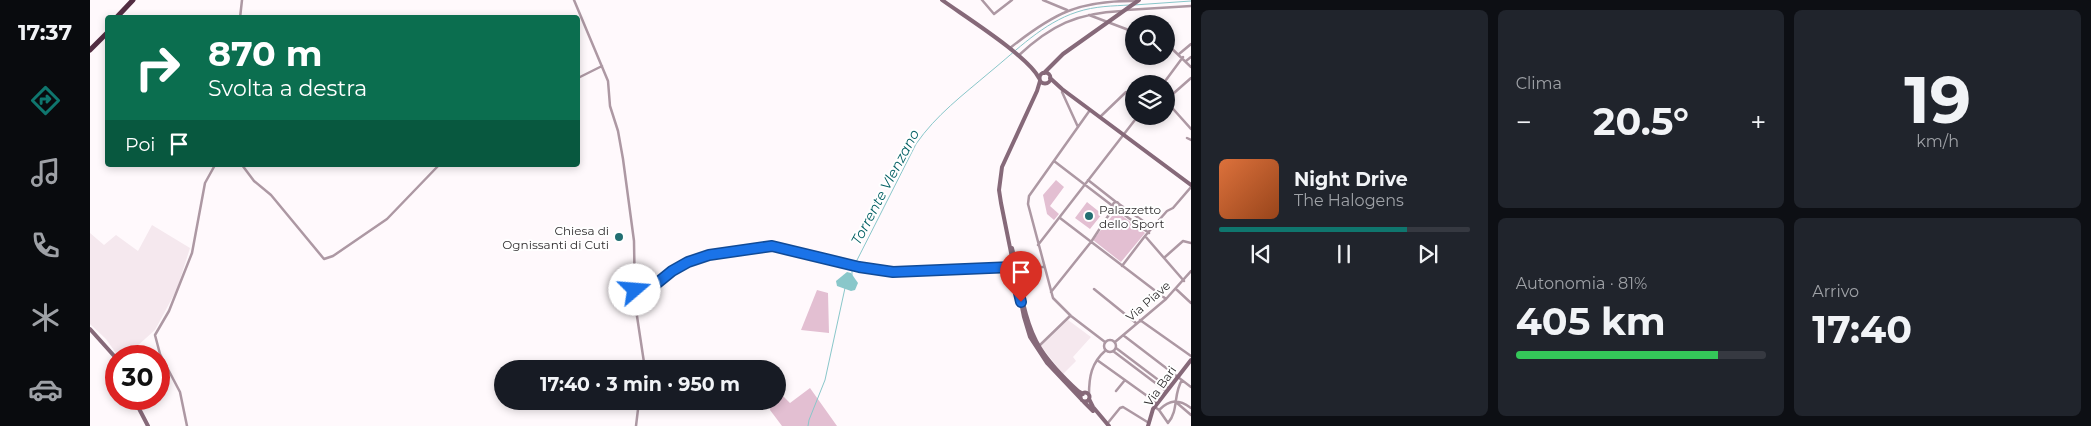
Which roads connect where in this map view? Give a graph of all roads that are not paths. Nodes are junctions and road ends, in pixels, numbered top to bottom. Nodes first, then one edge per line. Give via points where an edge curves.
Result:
1 (133, 0) edge
2 (138, 0) edge
3 (242, 0) edge
4 (574, 0) edge
5 (943, 0) edge
6 (982, 0) edge
7 (1012, 0) edge
8 (1043, 0) edge
9 (1087, 0) edge
10 (1138, 1) edge
11 (1090, 4) junction
12 (1191, 6) edge
13 (1067, 10) junction
14 (1125, 10) junction
15 (1087, 14) junction
16 (119, 15) edge
17 (124, 15) edge
18 (240, 15) edge
19 (1108, 22) junction
20 (1125, 29) edge
21 (105, 30) edge
22 (105, 35) edge
23 (1191, 44) edge
24 (90, 45) edge
25 (1010, 49) junction
26 (90, 50) edge
27 (1175, 51) edge
28 (1179, 54) junction
29 (1018, 55) junction
30 (1183, 57) junction
31 (1191, 57) edge
32 (1186, 60) junction
33 (602, 66) junction
34 (1191, 67) edge
35 (1170, 75) edge
36 (580, 77) edge
37 (1045, 78) junction
38 (1191, 78) edge
39 (1063, 90) junction
40 (1175, 92) edge
41 (1125, 93) edge
42 (1090, 110) junction
43 (1175, 110) edge
44 (1100, 117) junction
45 (1132, 125) edge
46 (1078, 127) junction
47 (1191, 129) edge
48 (1124, 136) junction
49 (1188, 138) dead end
50 (1191, 140) edge
51 (1054, 161) junction
52 (214, 167) edge
53 (244, 167) edge
54 (437, 167) edge
55 (1088, 180) junction
56 (1085, 184) junction
57 (1190, 184) edge
58 (1095, 185) junction
59 (1092, 190) junction
60 (1118, 203) junction
61 (1114, 207) junction
62 (1060, 218) junction
63 (1145, 223) junction
64 (1142, 227) junction
65 (1153, 228) junction
66 (1149, 233) junction
67 (1145, 236) junction
68 (1091, 242) junction
69 (1191, 243) edge
70 (1038, 245) junction
71 (1165, 257) junction
72 (1044, 266) junction
73 (1122, 266) junction
74 (1015, 267) junction
75 (1191, 271) edge
76 (634, 274) junction
77 (1184, 281) junction
78 (650, 285) junction
79 (1094, 289) dead end
80 (1176, 289) junction
81 (635, 290) junction
82 (1051, 292) junction
83 (1166, 299) junction
84 (1191, 303) edge
85 (1071, 316) junction
86 (1140, 320) junction
87 (1136, 323) junction
88 (90, 329) edge
89 (1123, 334) junction
90 (1106, 342) junction
91 (1115, 342) junction
92 (105, 346) edge
93 (1039, 346) junction
94 (1116, 348) junction
95 (1106, 350) junction
96 (1114, 351) junction
97 (1191, 356) edge
98 (643, 360) edge
99 (1097, 360) junction
100 (1191, 360) edge
101 (1180, 378) junction
102 (1125, 380) junction
103 (1088, 386) junction
104 (1191, 387) edge
105 (1168, 389) junction
106 (1116, 391) dead end
107 (1083, 397) junction
108 (1089, 398) junction
109 (1176, 401) junction
110 (1156, 405) junction
111 (1191, 408) edge
112 (140, 410) edge
113 (638, 410) edge
114 (1159, 410) junction
115 (1191, 414) edge
116 (1148, 425) edge
117 (148, 426) edge
118 (187, 426) edge
119 (636, 426) edge
120 (1107, 426) edge

1 - 16 highway
2 - 17 highway
3 - 18 street
4 - 33 street
5 - 25 main road
6 - 7 street via 994,14
8 - 13 street
9 - 11 street
10 - 11 street
10 - 14 main road
11 - 13 street
12 - 14 street
13 - 25 street via 1038,26
14 - 15 street
14 - 19 main road
15 - 19 street
15 - 29 street via 1049,30
19 - 20 street
19 - 37 main road via 1063,54 1051,65
21 - 24 highway
22 - 26 highway
23 - 28 street
25 - 29 main road
27 - 28 street
28 - 30 street
29 - 37 main road
30 - 32 street
30 - 35 street
31 - 32 street
32 - 34 street
33 - 36 street
33 - 76 street via 624,159 634,241
37 - 39 main road
37 - 74 main road via 1008,152 1000,177 999,190
38 - 40 street
39 - 42 main road
39 - 46 street
41 - 44 street
42 - 44 main road
42 - 46 street
43 - 47 street
44 - 48 main road
45 - 48 street
46 - 51 street
48 - 55 street
48 - 57 main road
49 - 50 street
51 - 56 street
51 - 70 street via 1028,196
52 - 118 street via 205,183 192,253 169,311 155,335 160,354 180,392
53 - 54 street via 324,259 387,219
55 - 56 street
55 - 58 street
56 - 59 street
56 - 62 street
57 - 65 street
58 - 59 street
58 - 60 street
59 - 61 street
60 - 61 street via 1118,207
60 - 63 street
61 - 64 street
61 - 68 street
62 - 68 street
62 - 70 street
63 - 64 street
63 - 65 street
64 - 66 street
65 - 66 street
66 - 67 street
67 - 71 street
67 - 73 street
68 - 73 street
68 - 82 street
69 - 71 street via 1183,241
70 - 72 street
71 - 77 street
72 - 74 street
72 - 82 street
73 - 83 street
74 - 78 street via 893,272 772,246 709,255 688,262
74 - 93 main road via 1028,321
74 - 107 main road via 1025,323 1034,344 1047,363
75 - 77 street, Via Piave
76 - 78 street
76 - 81 street
77 - 80 street, Via Piave
78 - 81 street
79 - 87 street
80 - 83 street, Via Piave
80 - 84 street
81 - 98 street
82 - 85 street
83 - 86 street, Via Piave
85 - 90 street
85 - 93 street
86 - 87 street, Via Piave
86 - 97 street
87 - 89 street, Via Piave
88 - 92 main road
89 - 91 street, Via Piave
89 - 101 street
90 - 91 street
90 - 95 street
91 - 94 street
93 - 107 main road
94 - 96 street
94 - 105 street
95 - 96 street
95 - 99 street
96 - 105 street
99 - 102 street
99 - 103 street via 1089,375
100 - 101 main road, Via Bari
101 - 104 street
101 - 105 main road, Via Bari
101 - 109 street
102 - 106 street
102 - 110 street
103 - 107 street
103 - 108 street
105 - 110 main road, Via Bari
107 - 108 main road
107 - 108 main road
107 - 120 main road
108 - 120 main road
109 - 111 street via 1182,401
109 - 114 street
109 - 114 street via 1173,417 1168,423
109 - 115 street
110 - 114 street
110 - 116 main road, Via Bari
112 - 117 main road
113 - 119 street
116 - 120 street via 1120,408

